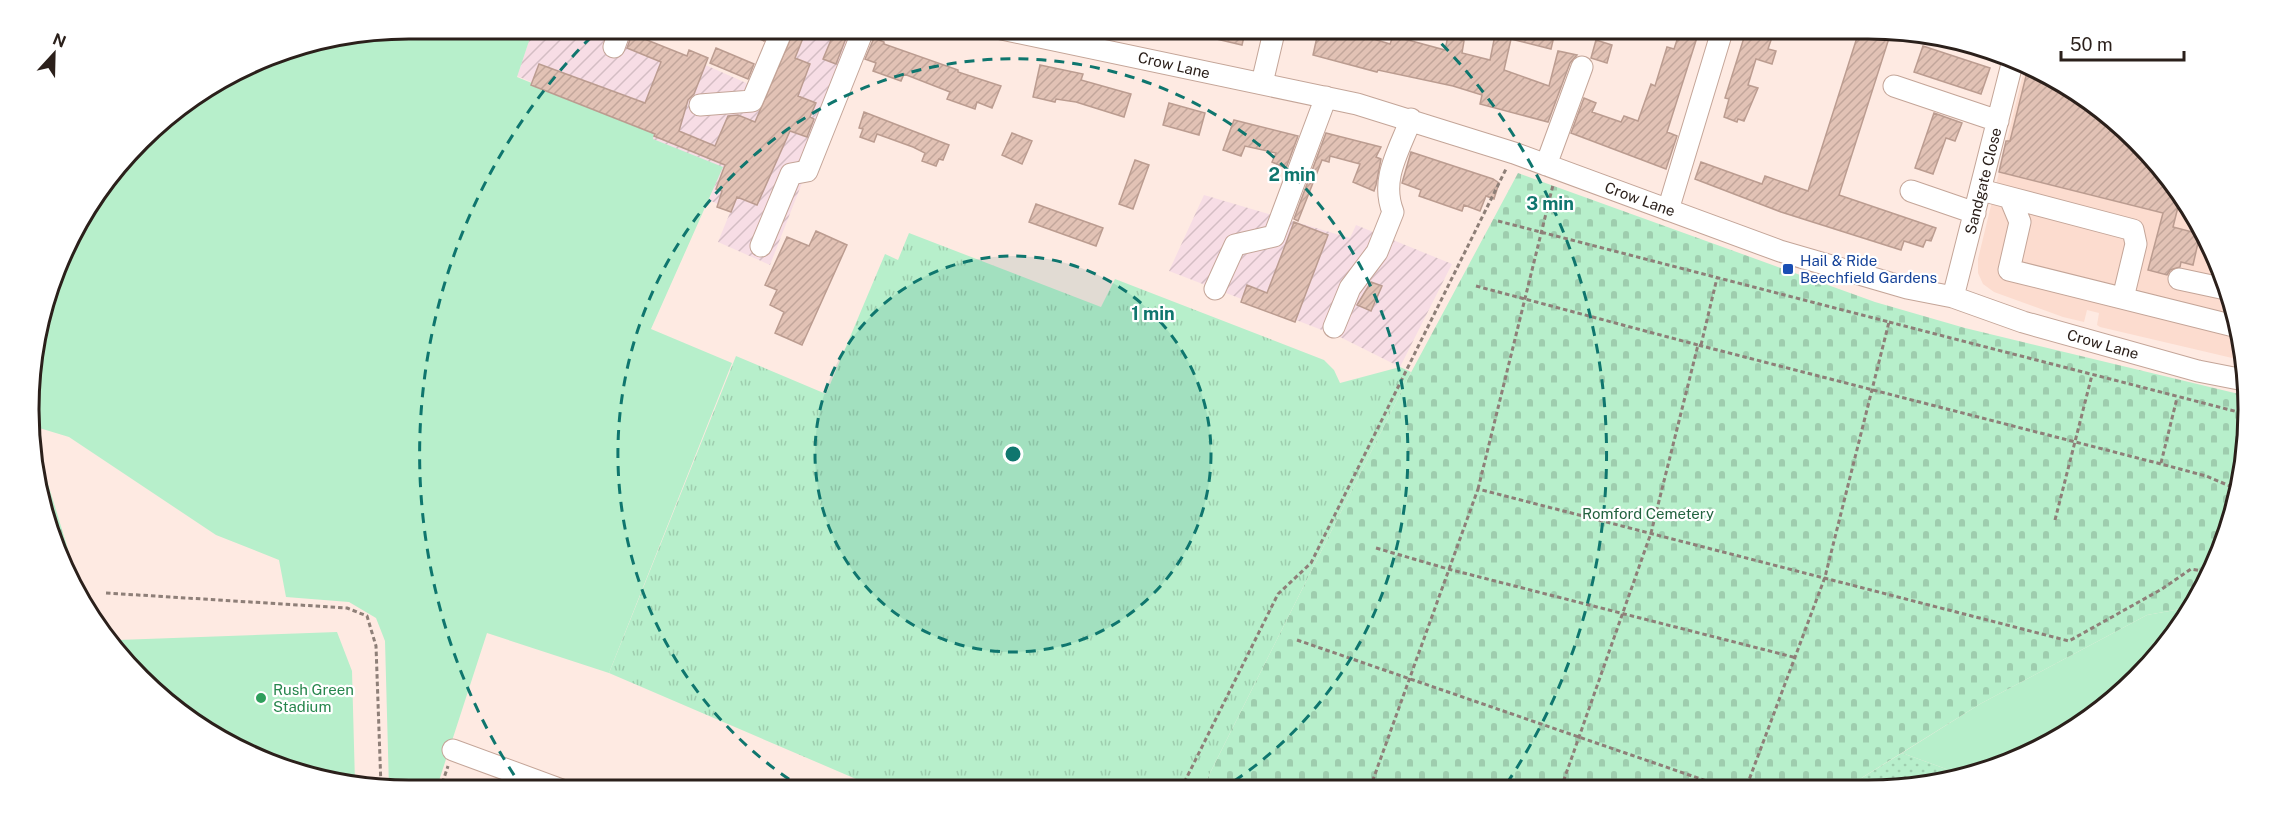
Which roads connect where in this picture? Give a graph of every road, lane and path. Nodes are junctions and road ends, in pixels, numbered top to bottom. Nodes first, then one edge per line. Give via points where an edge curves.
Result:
1 (778, 39) edge
2 (860, 39) edge
3 (1050, 39) edge
4 (1272, 39) edge
5 (1720, 39) edge
6 (1582, 66) dead end
7 (2011, 68) edge
8 (1262, 83) junction
9 (1894, 86) dead end
10 (1326, 97) junction
11 (700, 105) dead end
12 (1411, 119) junction
13 (1998, 121) junction
14 (1514, 153) junction
15 (1552, 167) junction
16 (1981, 190) junction
17 (1911, 191) dead end
18 (2010, 198) junction
19 (1668, 210) junction
20 (1976, 213) junction
21 (1498, 221) dead end
22 (1542, 232) junction
23 (761, 246) dead end
24 (1717, 278) junction
25 (2179, 279) dead end
26 (1476, 286) dead end
27 (2217, 287) edge
28 (1215, 289) dead end
29 (1953, 297) junction
30 (1526, 298) junction
31 (2123, 298) junction
32 (1889, 322) junction
33 (2228, 324) edge
34 (1334, 327) dead end
35 (1700, 345) junction
36 (2092, 375) junction
37 (2236, 379) edge
38 (1872, 388) junction
39 (2177, 398) junction
40 (2238, 412) edge
41 (2075, 442) junction
42 (2161, 464) junction
43 (2230, 486) edge
44 (1478, 489) junction
45 (2055, 520) dead end
46 (1652, 533) junction
47 (1376, 548) dead end
48 (1448, 569) junction
49 (2201, 571) edge
50 (1825, 577) junction
51 (106, 593) dead end
52 (1621, 614) junction
53 (1297, 640) dead end
54 (1797, 658) junction
55 (1407, 678) junction
56 (1579, 736) junction
57 (453, 750) joint
58 (381, 779) edge
59 (443, 780) edge
60 (531, 780) edge
61 (1185, 780) edge
62 (1373, 780) edge
63 (1564, 780) edge
64 (1704, 780) edge
65 (1749, 780) edge

1 - 11 street via 752,101
2 - 23 street via 807,171 791,174
3 - 8 street, Crow Lane
4 - 8 street
5 - 19 street
6 - 15 street
7 - 13 street, Sandgate Close
8 - 10 street, Crow Lane
9 - 13 street
10 - 12 street, Crow Lane
10 - 28 street via 1274,236 1235,245
12 - 14 street, Crow Lane
12 - 34 street via 1389,177 1386,196 1393,212 1377,252 1350,288
13 - 16 street, Sandgate Close
14 - 15 street, Crow Lane
14 - 61 path via 1311,563 1278,594
15 - 19 street, Crow Lane
15 - 22 path
16 - 18 street
16 - 20 street, Sandgate Close
17 - 20 street
18 - 31 street via 2020,222 2009,270
18 - 31 street via 2133,230 2136,244
19 - 29 street, Crow Lane via 1780,251 1907,288
20 - 29 street, Sandgate Close
21 - 22 path
22 - 24 path
22 - 30 path
24 - 32 path
24 - 35 path
25 - 27 street
26 - 30 path
29 - 37 street, Crow Lane via 2034,325
30 - 35 path
30 - 44 path
31 - 33 street
32 - 36 path
32 - 38 path
35 - 38 path
35 - 46 path
36 - 39 path
36 - 41 path
38 - 41 path
38 - 50 path
39 - 40 path
39 - 42 path
41 - 42 path
41 - 45 path
42 - 43 path
44 - 46 path
44 - 48 path
46 - 50 path
46 - 52 path
47 - 48 path
48 - 52 path
48 - 55 path
49 - 50 path via 2191,569 2070,641
50 - 54 path
51 - 58 path via 347,608 367,616 376,646
52 - 54 path
52 - 56 path
53 - 55 path
54 - 65 path
55 - 56 path
55 - 62 path
56 - 63 path
56 - 64 path
57 - 59 path
57 - 60 street

